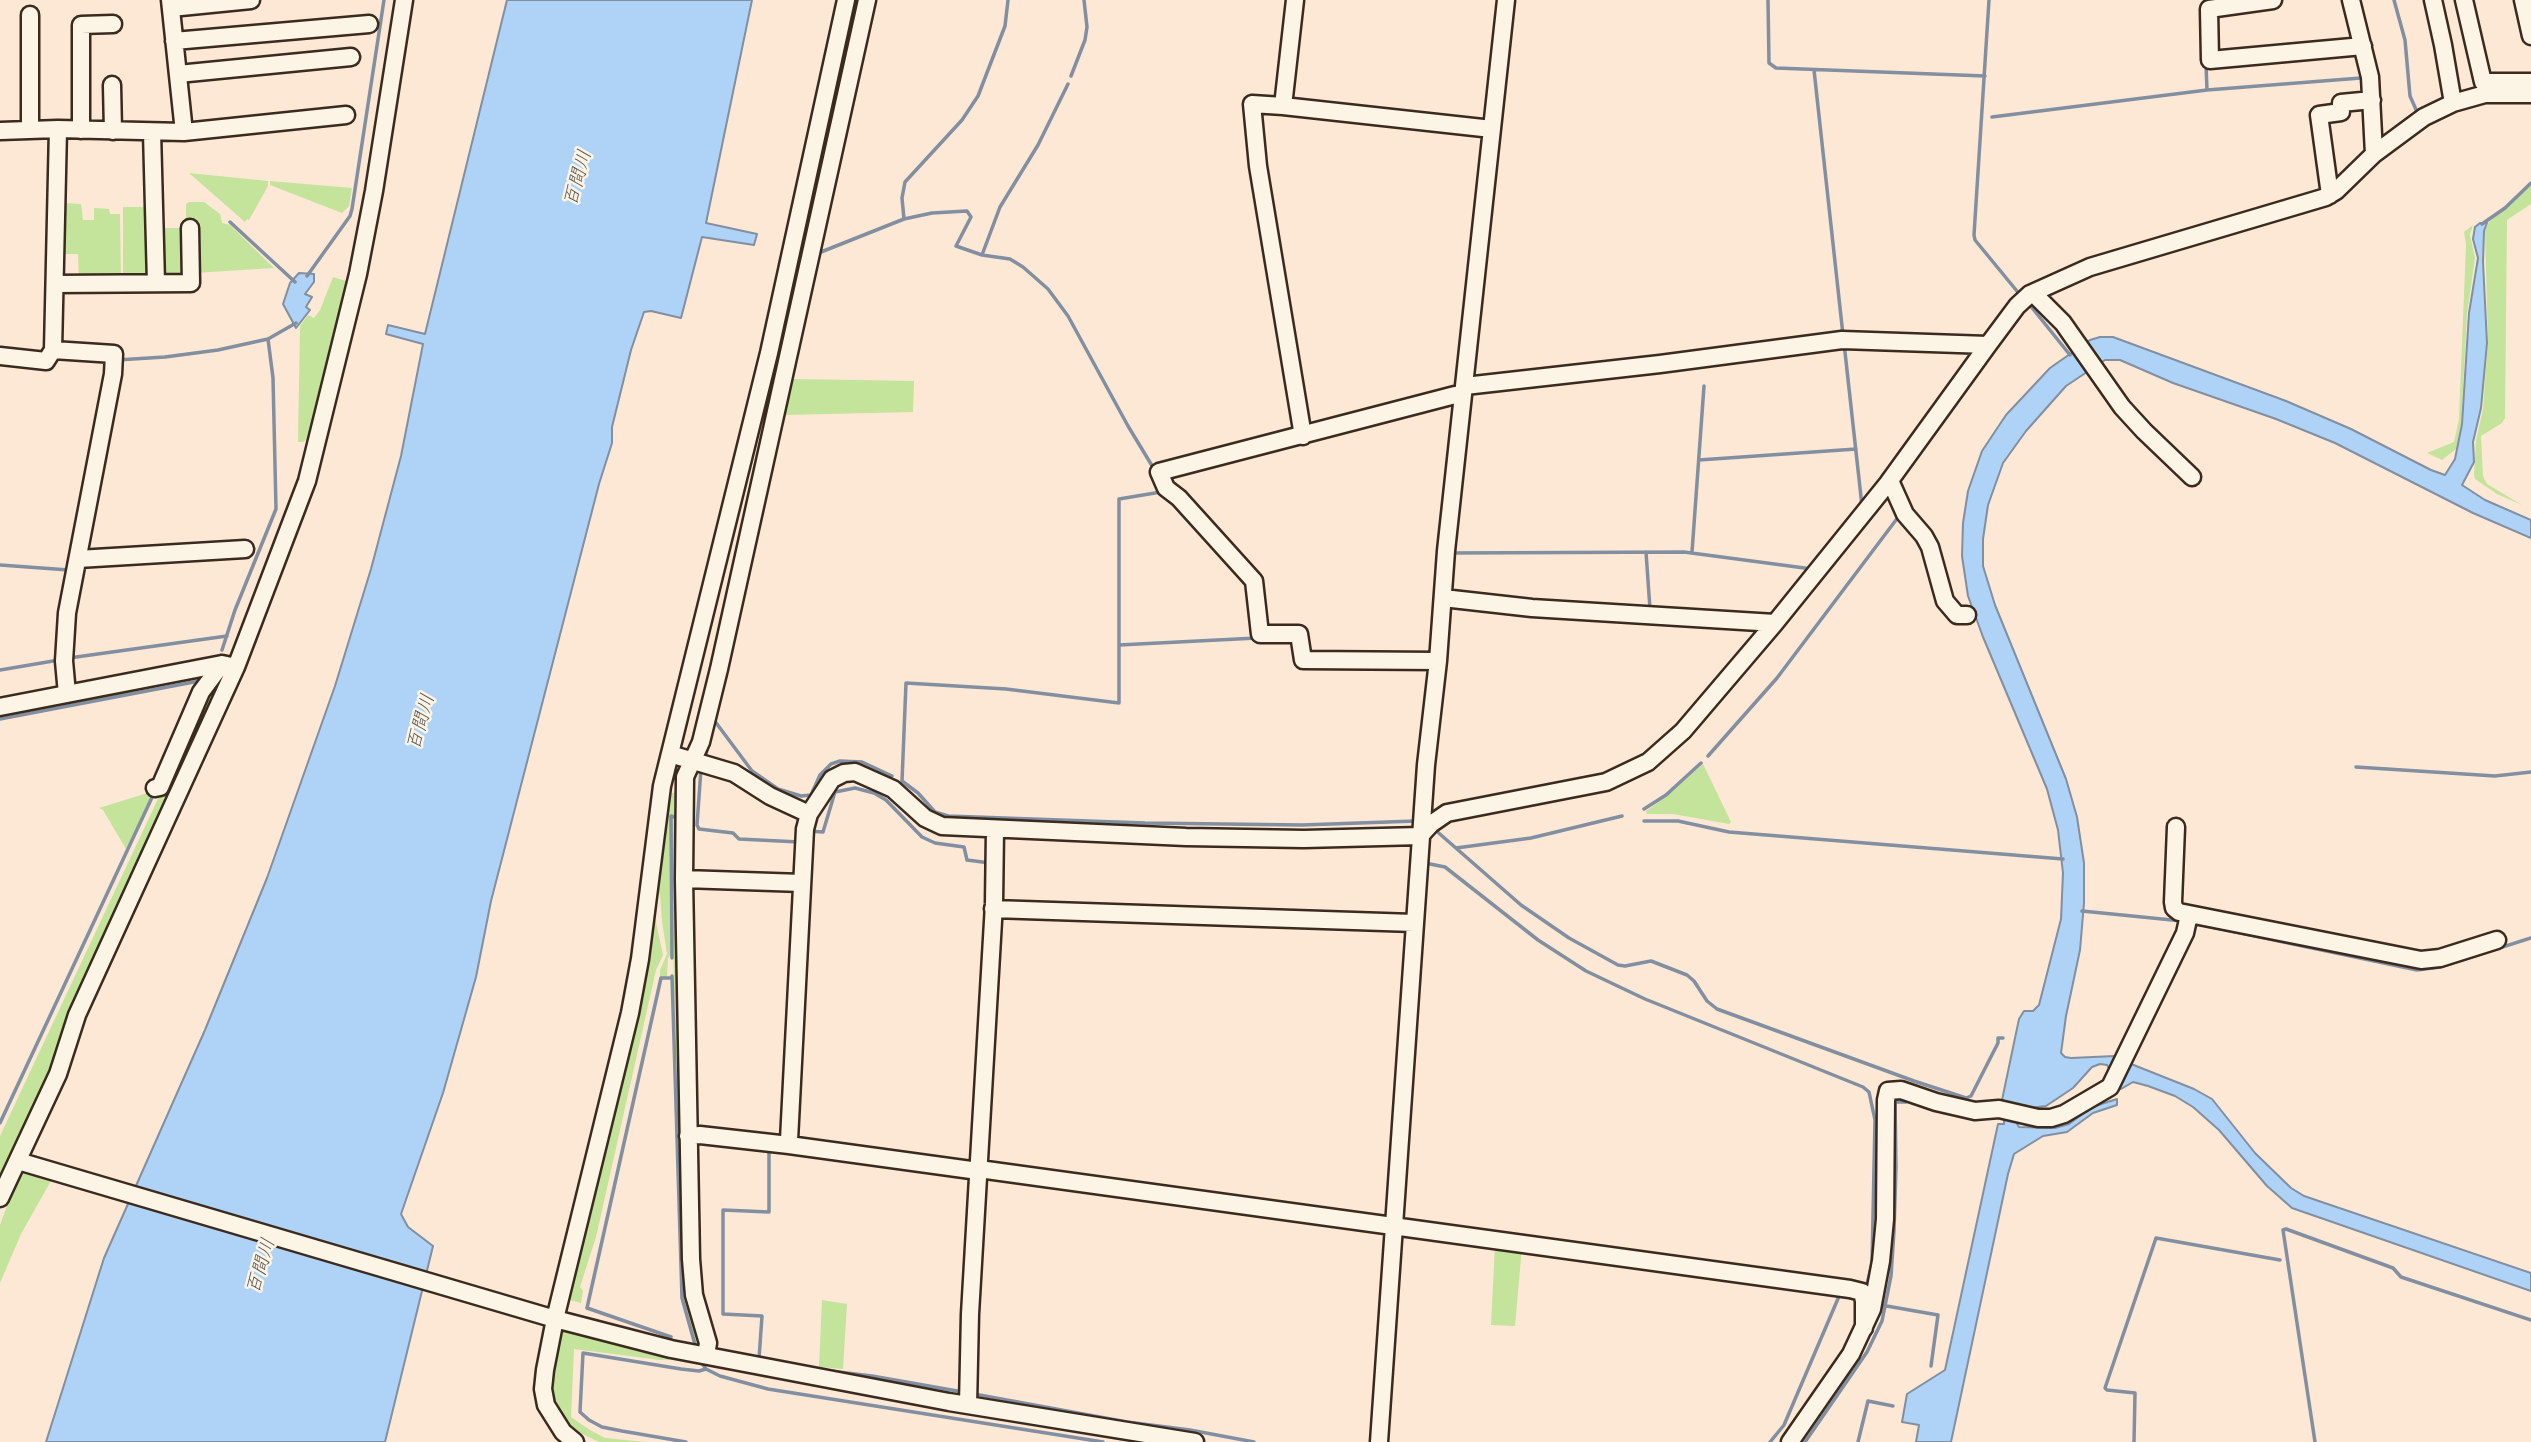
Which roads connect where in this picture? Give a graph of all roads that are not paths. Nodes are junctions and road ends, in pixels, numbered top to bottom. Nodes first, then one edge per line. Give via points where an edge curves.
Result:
1 (251, 0) edge
2 (404, 0) edge
3 (846, 0) edge
4 (867, 0) edge
5 (1295, 0) edge
6 (1506, 0) edge
7 (2273, 0) edge
8 (2351, 0) edge
9 (2433, 0) edge
10 (2464, 0) edge
11 (2523, 0) edge
12 (170, 4) edge
13 (30, 15) dead end
14 (113, 24) dead end
15 (369, 24) dead end
16 (2531, 36) edge
17 (174, 41) junction
18 (2363, 46) junction
19 (351, 57) dead end
20 (178, 74) junction
21 (2531, 82) edge
22 (112, 85) dead end
23 (2484, 89) junction
24 (2531, 94) edge
25 (2452, 99) junction
26 (2372, 100) junction
27 (1283, 106) junction
28 (346, 115) dead end
29 (1492, 129) junction
30 (30, 130) junction
31 (81, 130) junction
32 (0, 131) edge
33 (113, 131) junction
34 (184, 132) junction
35 (58, 133) junction
36 (152, 135) junction
37 (2374, 154) junction
38 (2330, 195) junction
39 (190, 228) dead end
40 (156, 283) junction
41 (55, 284) junction
42 (2026, 297) junction
43 (1988, 345) junction
44 (51, 354) junction
45 (0, 356) edge
46 (1461, 393) junction
47 (1303, 436) junction
48 (2192, 477) dead end
49 (1890, 484) junction
50 (245, 549) dead end
51 (81, 559) junction
52 (1443, 598) junction
53 (1967, 615) dead end
54 (1773, 622) junction
55 (1438, 661) junction
56 (229, 666) junction
57 (67, 694) junction
58 (0, 706) edge
59 (670, 754) junction
60 (691, 760) junction
61 (157, 787) dead end
62 (809, 814) junction
63 (2176, 827) dead end
64 (995, 830) junction
65 (1417, 836) junction
66 (684, 879) junction
67 (800, 883) junction
68 (994, 905) junction
69 (2188, 920) junction
70 (1411, 923) junction
71 (2497, 940) dead end
72 (688, 1136) junction
73 (789, 1140) dead end
74 (26, 1164) junction
75 (979, 1169) junction
76 (0, 1198) edge
77 (1394, 1222) junction
78 (1518, 1237) dead end
79 (555, 1319) junction
80 (1864, 1328) junction
81 (701, 1354) junction
82 (968, 1397) junction
83 (575, 1442) edge
84 (1195, 1442) edge
85 (1379, 1442) edge
86 (1790, 1442) edge

1 - 12 street
2 - 56 street via 374,191 335,375 307,481
3 - 59 street via 769,352
4 - 60 street via 719,668 701,742
5 - 27 street
6 - 29 street
7 - 18 street via 2208,9 2210,60
8 - 18 street
9 - 25 street
10 - 23 street
11 - 16 street
12 - 17 street
13 - 30 street
14 - 31 street via 81,25
15 - 17 street
17 - 20 street
18 - 26 street
19 - 20 street
20 - 34 street
21 - 23 street
22 - 33 street
23 - 24 street
23 - 25 street
25 - 37 street
26 - 37 street
26 - 38 street via 2341,103 2341,112 2319,115
27 - 29 street
27 - 47 street via 1252,104 1253,131
28 - 34 street
29 - 46 street
30 - 32 street
30 - 35 street
31 - 33 street
31 - 35 street
33 - 36 street
34 - 36 street
35 - 41 street
36 - 40 street
37 - 38 street
38 - 42 street via 2090,267
39 - 40 street via 191,283
40 - 41 street
41 - 44 street
42 - 43 street
42 - 48 street via 2037,297 2063,323 2122,407
43 - 46 street via 1844,340
43 - 49 street
44 - 45 street via 46,361
44 - 51 street via 114,354
46 - 47 street
46 - 52 street
47 - 55 street via 1159,472 1166,488 1254,582 1260,634 1299,634 1303,660
49 - 53 street via 1930,548 1945,601 1957,615
49 - 54 street
50 - 51 street
51 - 57 street via 66,622
52 - 54 street via 1532,608
52 - 55 street
54 - 65 street via 1683,731 1648,762 1591,786 1447,813
55 - 65 street
56 - 57 street
56 - 61 street via 201,692
56 - 74 street via 77,1015
57 - 58 street
59 - 60 street
59 - 79 street via 630,1013
60 - 62 street via 734,773
60 - 66 street via 685,777
62 - 64 street via 832,779 855,772 894,789 942,827
62 - 67 street
63 - 69 street via 2173,902
64 - 65 street via 1304,839
64 - 68 street
65 - 70 street
66 - 67 street
66 - 72 street
67 - 73 street
68 - 70 street
68 - 75 street
69 - 71 street via 2421,960
69 - 80 street via 2110,1087 2064,1114 2038,1118 2005,1110 1968,1110 1901,1090 1888,1091 1881,1261
70 - 77 street
72 - 75 street
72 - 81 street via 694,1295 708,1343
74 - 76 street
74 - 79 street
75 - 77 street
75 - 82 street
77 - 78 street via 1490,1230
77 - 80 street via 1850,1289 1862,1292
77 - 85 street
79 - 81 street
79 - 83 street via 545,1397 553,1419
80 - 86 street
81 - 82 street
82 - 84 street

